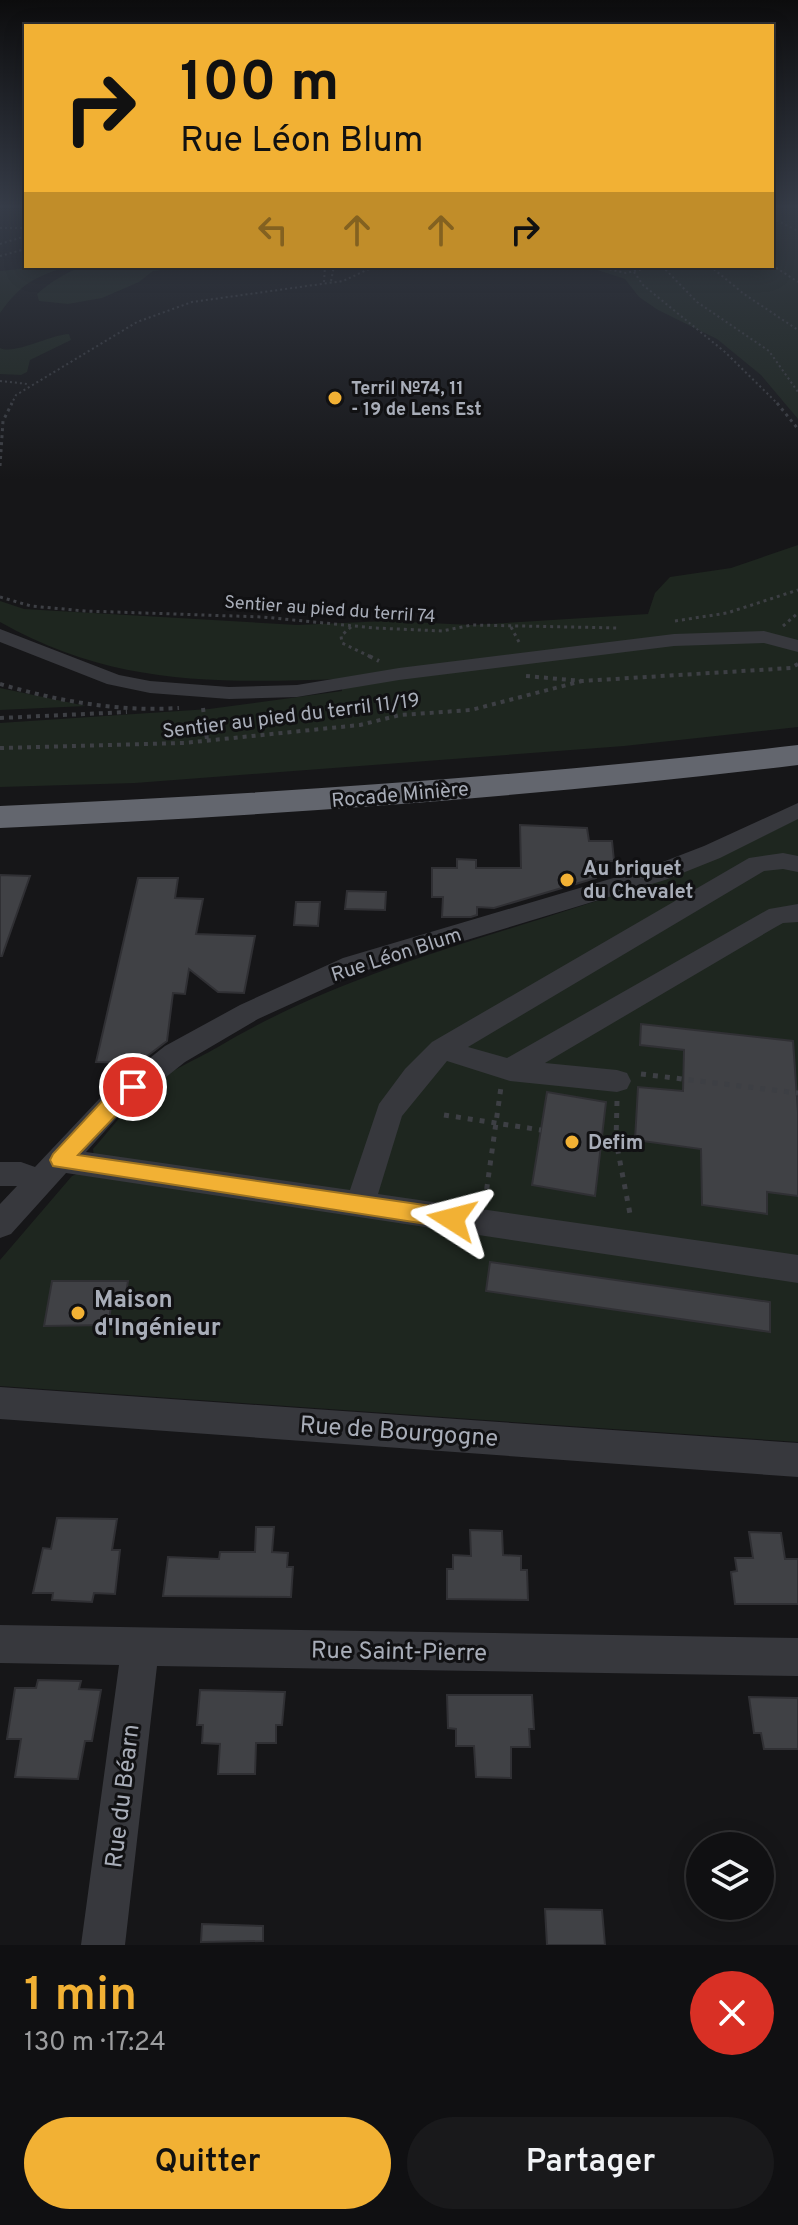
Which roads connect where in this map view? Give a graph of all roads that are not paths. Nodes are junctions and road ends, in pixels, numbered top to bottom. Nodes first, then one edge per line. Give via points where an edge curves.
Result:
1 (0, 635) edge
2 (798, 646) edge
3 (798, 737) edge
4 (798, 755) edge
5 (0, 797) edge
6 (798, 810) edge
7 (0, 817) edge
8 (798, 864) edge
9 (798, 913) edge
10 (442, 1049) junction
11 (510, 1070) junction
12 (617, 1081) road end
13 (51, 1171) junction
14 (0, 1174) edge
15 (360, 1205) junction
16 (0, 1225) edge
17 (798, 1269) edge
18 (0, 1403) edge
19 (798, 1460) edge
20 (0, 1644) edge
21 (140, 1647) junction
22 (798, 1657) edge
23 (103, 1945) edge

1 - 2 street via 114,680 229,693 297,691 481,663 731,636
3 - 5 highway, Rocade Minière via 439,772
4 - 7 highway, Rocade Minière via 330,800
6 - 13 street, Rue Léon Blum via 656,874 352,965 249,1012 175,1054 112,1104
8 - 10 street via 758,864
9 - 11 street via 765,922
10 - 11 street
10 - 15 street via 389,1112
11 - 12 street
13 - 14 street
13 - 15 street
13 - 16 street, Rue Léon Blum
15 - 17 street
18 - 19 street, Rue de Bourgogne
20 - 21 street, Rue Saint-Pierre
21 - 22 street, Rue Saint-Pierre
21 - 23 street, Rue du Béarn

